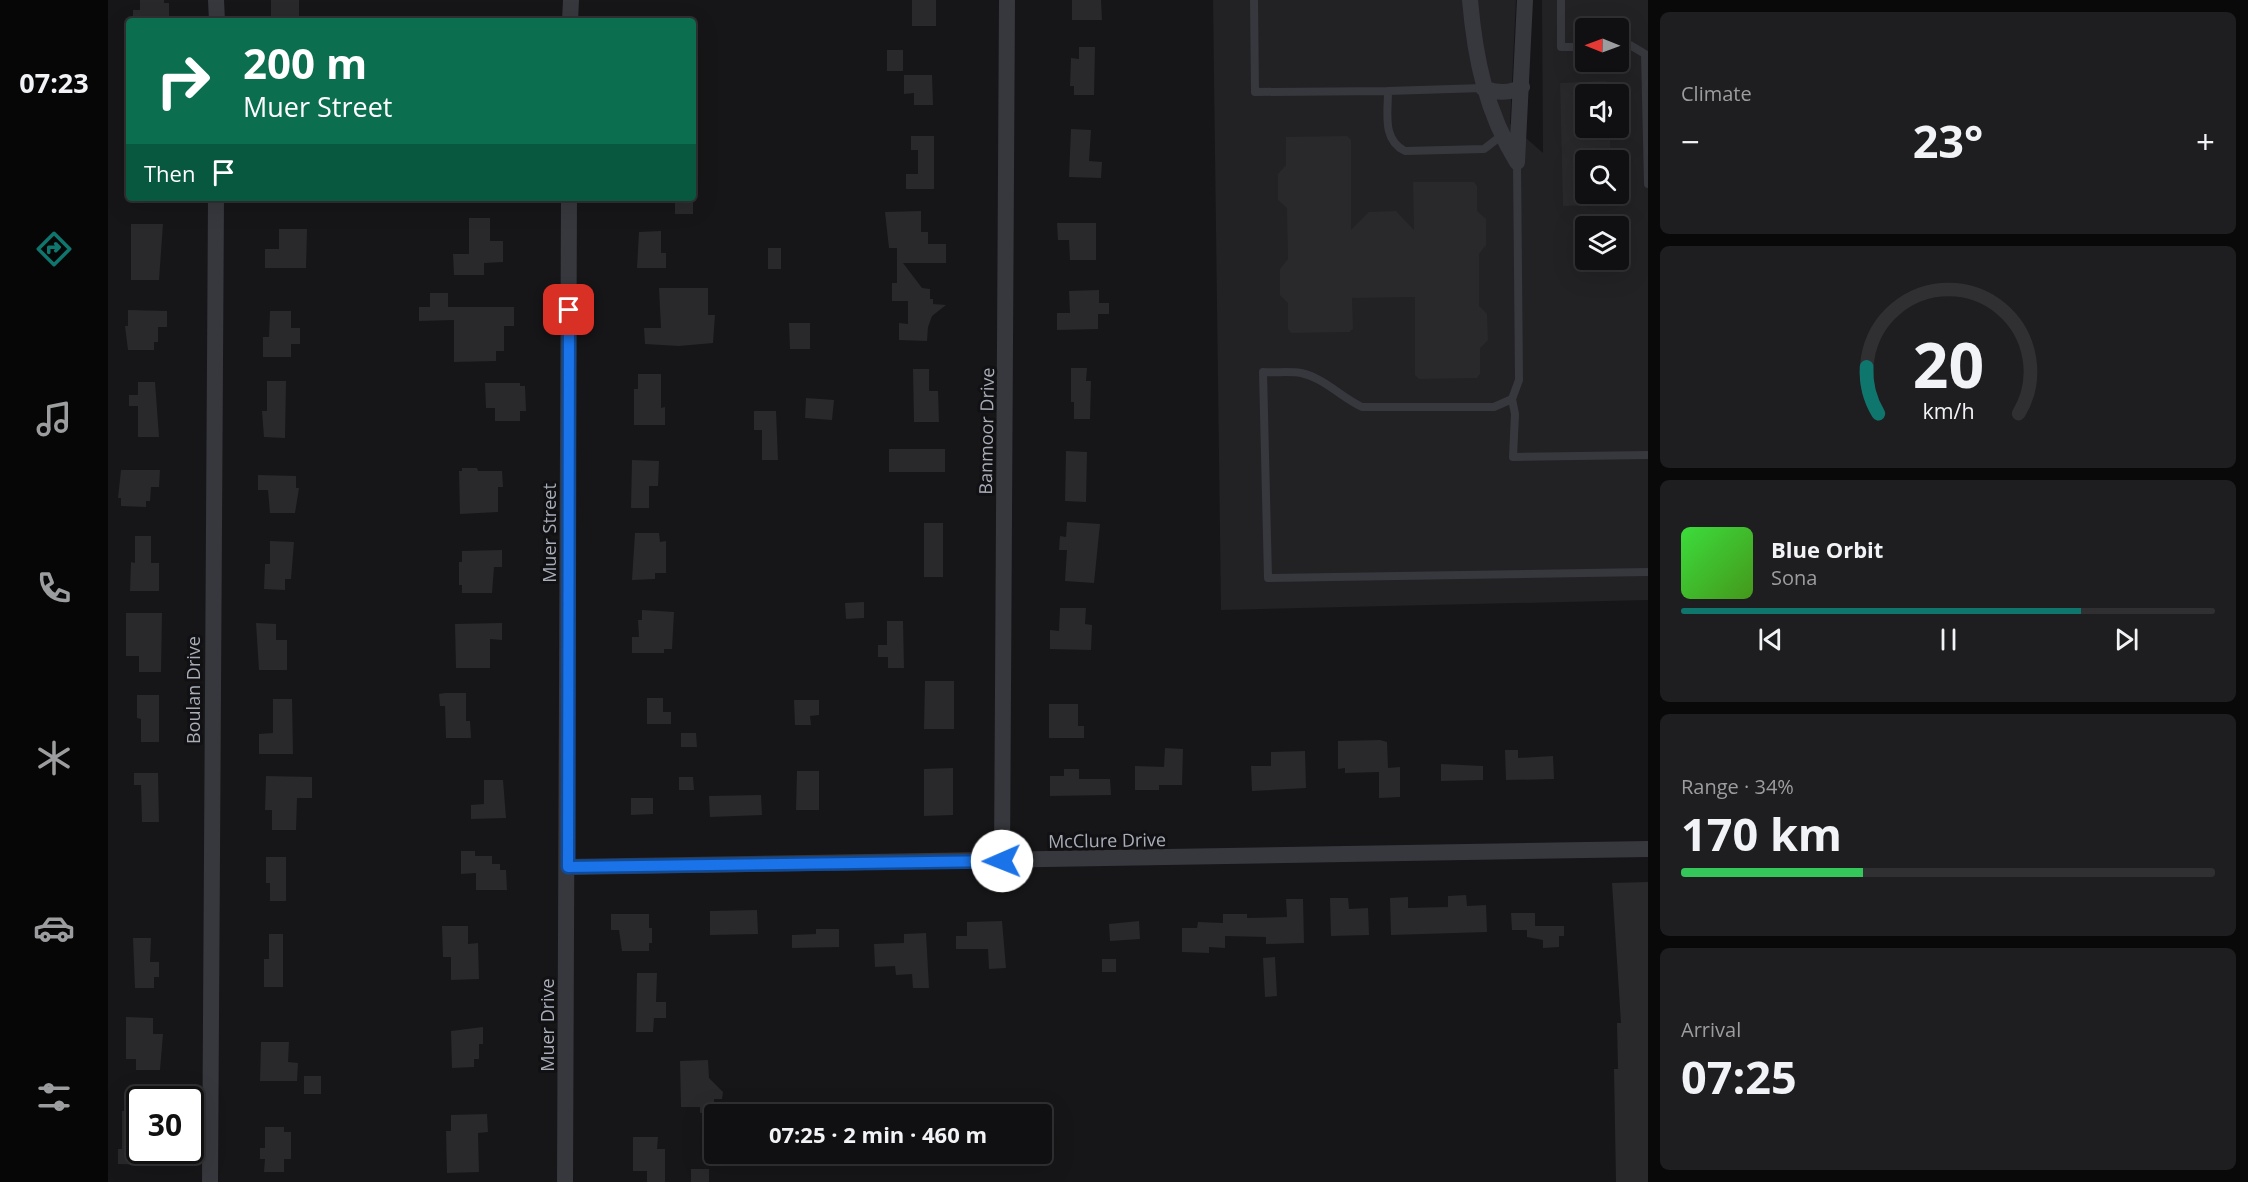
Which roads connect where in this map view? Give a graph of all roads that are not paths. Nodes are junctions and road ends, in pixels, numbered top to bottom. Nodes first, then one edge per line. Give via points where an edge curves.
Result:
1 (216, 0) edge
2 (571, 0) edge
3 (1007, 0) edge
4 (1254, 0) edge
5 (1470, 0) edge
6 (1525, 0) edge
7 (1561, 0) edge
8 (217, 18) edge
9 (570, 18) edge
10 (1629, 45) edge
11 (1575, 47) edge
12 (1522, 87) junction
13 (1483, 88) junction
14 (1388, 91) junction
15 (1501, 136) junction
16 (1517, 162) junction
17 (1648, 184) edge
18 (216, 201) edge
19 (569, 201) edge
20 (1512, 399) junction
21 (1648, 455) edge
22 (1648, 572) edge
23 (1648, 849) edge
24 (1002, 861) junction
25 (568, 867) junction
26 (210, 1182) edge
27 (565, 1182) edge

1 - 8 street
2 - 9 street
3 - 24 street, Banmoor Drive
4 - 14 lane via 1255,92
5 - 13 street
6 - 12 street
7 - 11 lane via 1561,47
10 - 17 lane via 1645,54
12 - 13 street via 1514,92
12 - 16 street
13 - 14 lane
13 - 15 street
14 - 15 lane via 1388,130 1396,147 1405,151 1484,149
15 - 16 street
16 - 20 lane via 1519,380
18 - 26 street, Boulan Drive
19 - 25 street, Muer Street
20 - 21 lane via 1513,458
20 - 22 lane via 1494,407 1362,407 1301,373 1263,372 1268,578
23 - 24 street, McClure Drive
24 - 25 street, McClure Drive
25 - 27 street, Muer Drive

